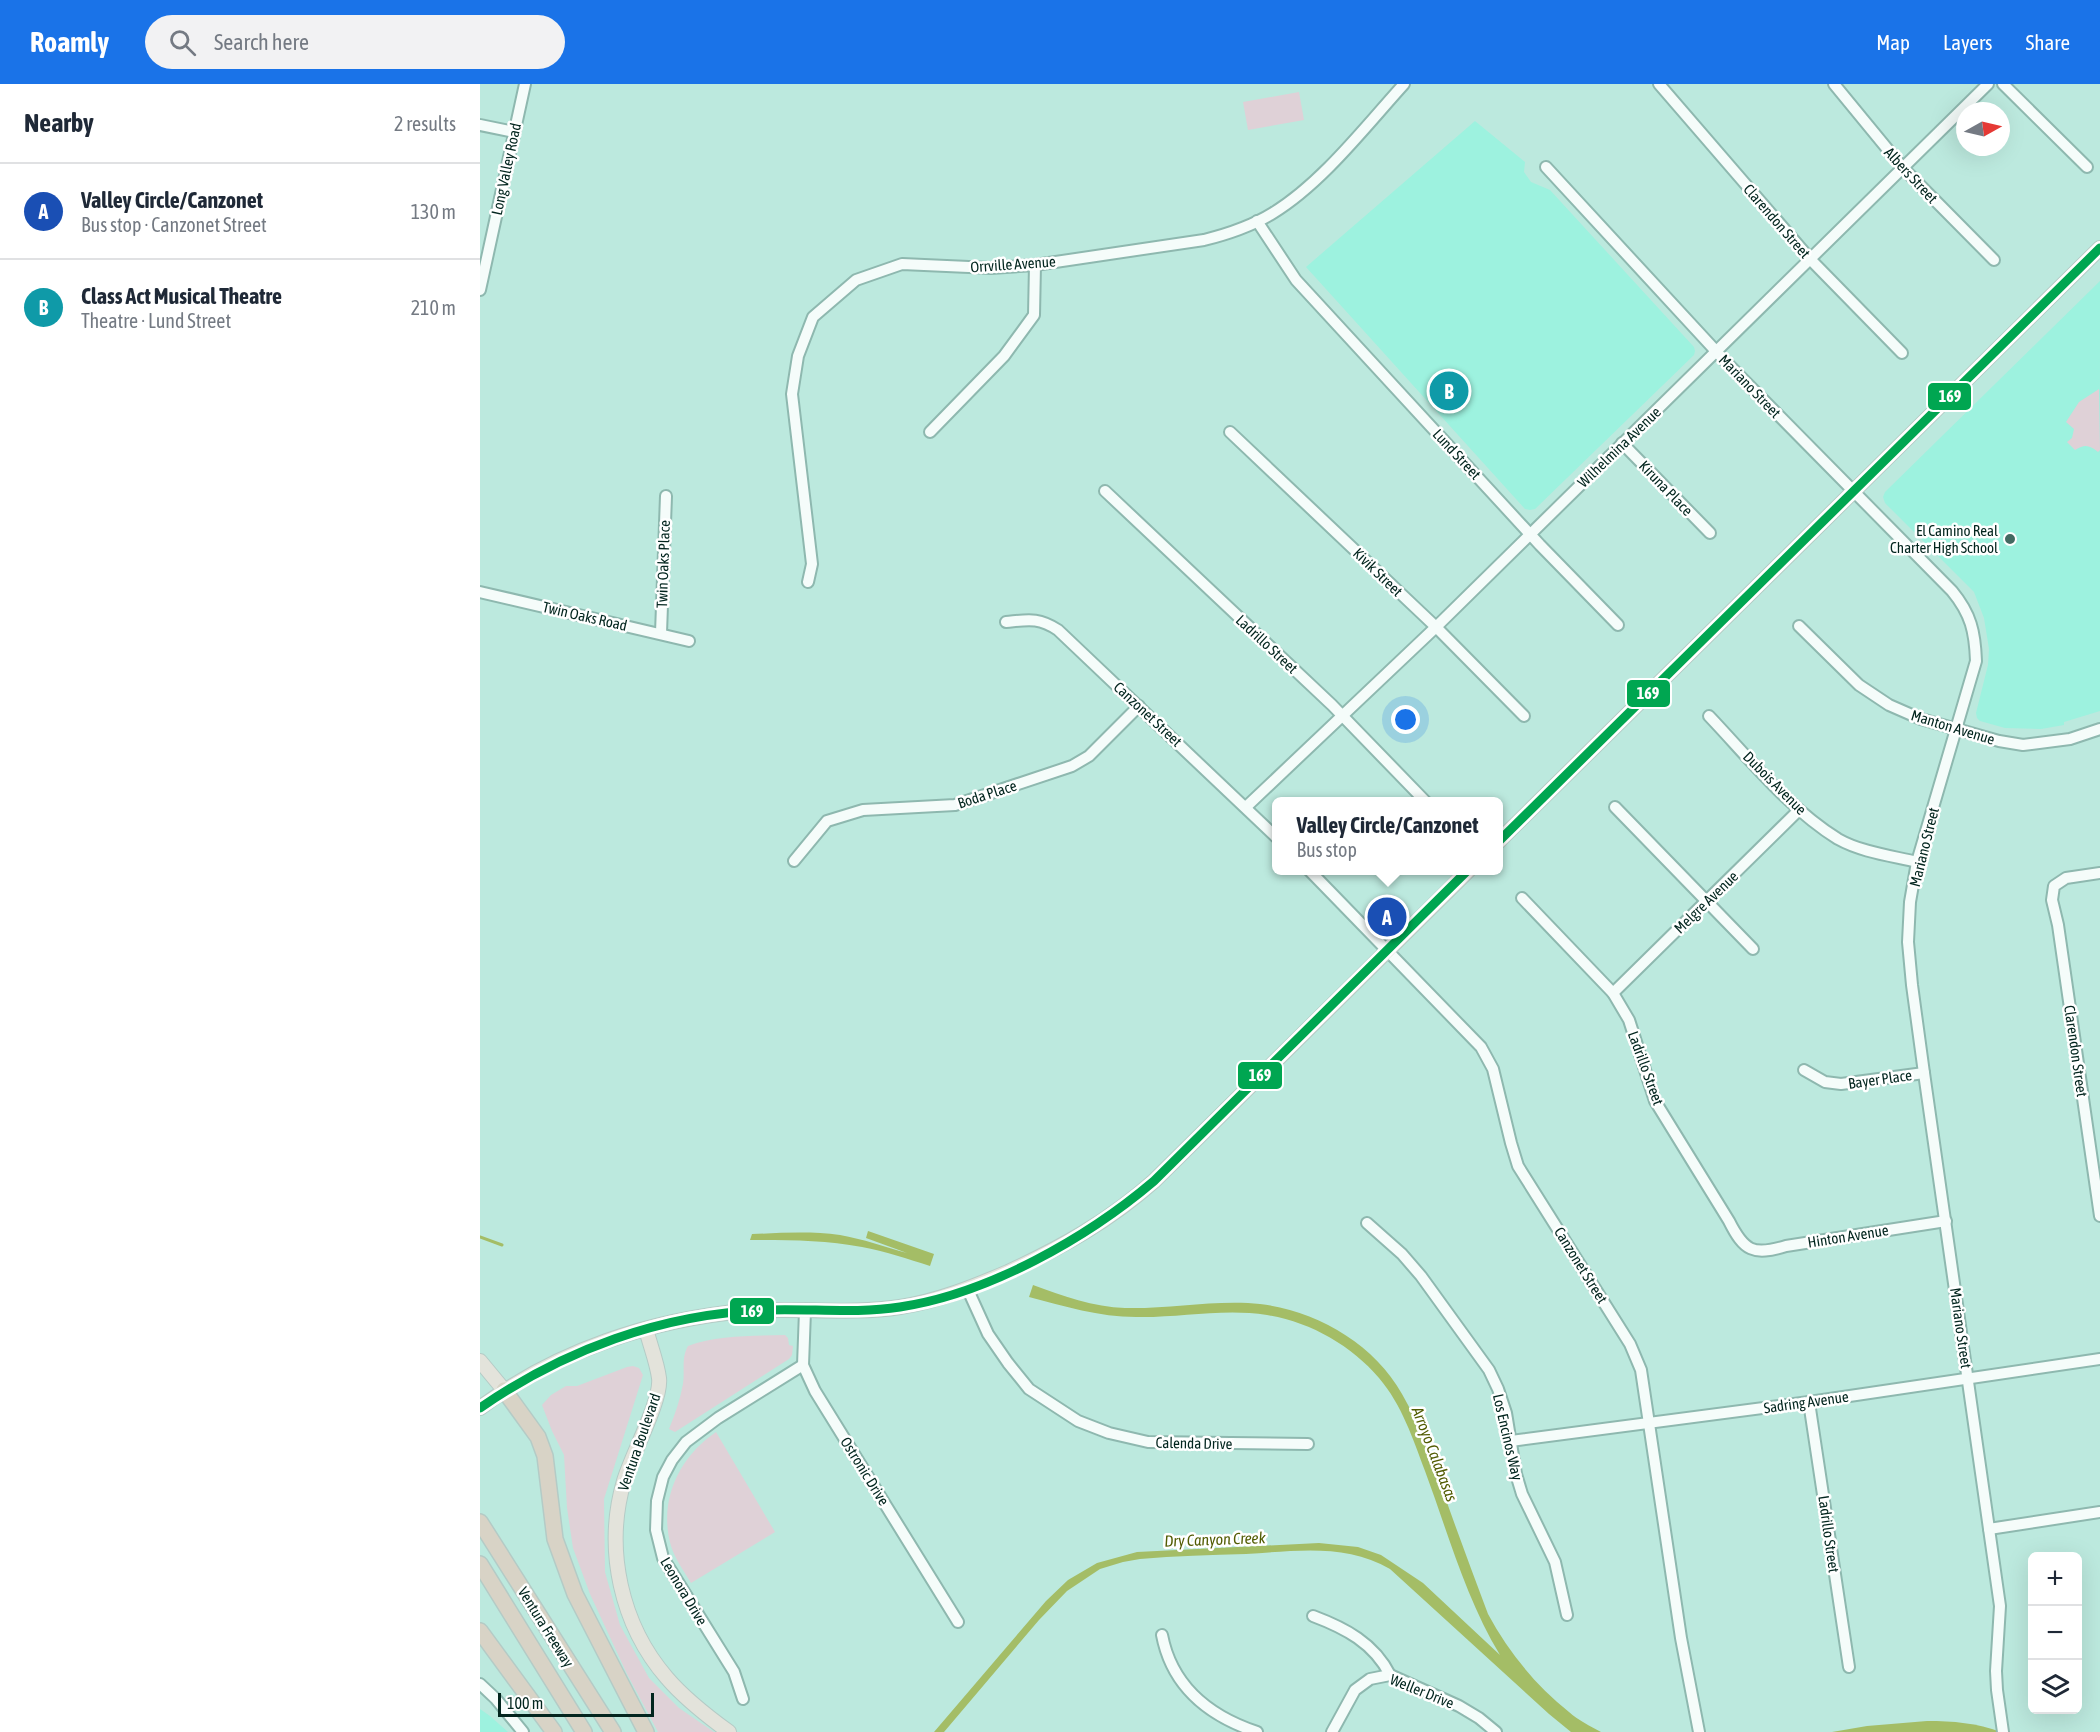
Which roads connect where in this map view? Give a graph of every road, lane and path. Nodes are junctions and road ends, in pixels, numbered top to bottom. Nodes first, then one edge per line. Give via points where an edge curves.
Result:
1 (525, 84) edge
2 (1404, 84) edge
3 (1659, 84) edge
4 (1834, 84) edge
5 (1988, 84) edge
6 (2003, 84) edge
7 (480, 125) edge
8 (514, 132) junction
9 (1546, 167) dead end
10 (2087, 167) dead end
11 (1903, 168) junction
12 (1257, 221) junction
13 (2100, 248) edge
14 (1811, 260) junction
15 (1994, 260) dead end
16 (1035, 265) junction
17 (480, 290) edge
18 (1717, 352) junction
19 (1902, 353) dead end
20 (930, 432) dead end
21 (1230, 432) dead end
22 (1622, 443) junction
23 (1105, 491) dead end
24 (1854, 491) junction
25 (666, 496) dead end
26 (1530, 534) junction
27 (1710, 534) dead end
28 (808, 582) dead end
29 (480, 592) edge
30 (1006, 622) dead end
31 (1618, 625) dead end
32 (1799, 626) dead end
33 (1436, 627) junction
34 (661, 633) junction
35 (689, 641) dead end
36 (1139, 706) junction
37 (1342, 716) junction
38 (1524, 716) dead end
39 (1709, 716) dead end
40 (1957, 729) junction
41 (2100, 729) edge
42 (1422, 797) edge
43 (1246, 807) junction
44 (1615, 807) dead end
45 (1799, 810) junction
46 (1272, 833) edge
47 (1503, 837) edge
48 (794, 861) dead end
49 (1917, 862) junction
50 (2100, 873) edge
51 (1314, 875) edge
52 (1463, 875) edge
53 (1522, 898) dead end
54 (1706, 902) junction
55 (1753, 949) dead end
56 (1386, 950) junction
57 (1613, 993) junction
58 (1804, 1070) dead end
59 (1924, 1073) junction
60 (2100, 1216) edge
61 (1946, 1221) junction
62 (1367, 1223) dead end
63 (1751, 1250) joint
64 (968, 1290) junction
65 (805, 1311) junction
66 (646, 1329) junction
67 (2100, 1359) edge
68 (480, 1362) edge
69 (803, 1365) junction
70 (1968, 1378) junction
71 (504, 1390) junction
72 (1809, 1402) junction
73 (480, 1408) edge
74 (1650, 1424) junction
75 (1511, 1441) junction
76 (1308, 1444) dead end
77 (2100, 1512) edge
78 (480, 1522) edge
79 (1989, 1528) junction
80 (480, 1564) edge
81 (480, 1571) edge
82 (500, 1596) junction
83 (1567, 1615) dead end
84 (1313, 1616) dead end
85 (958, 1622) dead end
86 (480, 1630) edge
87 (1162, 1635) dead end
88 (1849, 1667) dead end
89 (1390, 1675) junction
90 (480, 1684) edge
91 (743, 1699) dead end
92 (2003, 1729) edge
93 (523, 1732) edge
94 (554, 1732) edge
95 (584, 1732) edge
96 (613, 1732) edge
97 (646, 1732) edge
98 (729, 1732) edge
99 (1257, 1732) edge
100 (1332, 1732) edge
101 (1496, 1732) edge
102 (1699, 1732) edge

1 - 8 street, Long Valley Road
2 - 12 street, Orrville Avenue via 1306,189
3 - 14 street, Clarendon Street
4 - 11 street, Albers Street
5 - 11 street, Wilhelmina Avenue
6 - 10 street
7 - 8 street
8 - 17 street, Long Valley Road
9 - 18 street, Mariano Street
11 - 14 street, Wilhelmina Avenue
11 - 15 street, Albers Street
12 - 16 street, Orrville Avenue via 1204,240
12 - 26 street, Lund Street via 1296,280
13 - 24 main road
14 - 18 street, Wilhelmina Avenue
14 - 19 street, Clarendon Street
16 - 20 street via 1034,315 1004,356
16 - 28 street, Orrville Avenue via 991,268 902,264 856,280 813,318 798,356 792,394 812,564
18 - 22 street, Wilhelmina Avenue
18 - 24 street, Mariano Street
21 - 33 street, Kivik Street
22 - 26 street, Wilhelmina Avenue
22 - 27 street, Kiruna Place
23 - 37 street, Ladrillo Street
24 - 40 street, Mariano Street via 1968,612 1976,661
24 - 47 main road
25 - 34 street, Twin Oaks Place
26 - 31 street, Lund Street
26 - 33 street, Wilhelmina Avenue
29 - 34 street, Twin Oaks Road
30 - 36 street, Canzonet Street via 1046,622
32 - 40 street, Manton Avenue via 1859,685 1882,700 1921,719
33 - 37 street, Wilhelmina Avenue
33 - 38 street, Kivik Street
34 - 35 street, Twin Oaks Road
36 - 43 street, Canzonet Street
36 - 48 street, Boda Place via 1089,756 1072,766 955,805 863,810 827,821
37 - 42 street, Ladrillo Street
37 - 43 street, Wilhelmina Avenue
39 - 45 street, Dubois Avenue
40 - 41 street, Manton Avenue via 2024,745 2070,739
40 - 49 street, Mariano Street
43 - 46 street, Canzonet Street
44 - 54 street
45 - 49 street, Dubois Avenue via 1839,839
45 - 54 street, Melgre Avenue
49 - 59 street, Mariano Street via 1908,942
50 - 60 street, Clarendon Street via 2066,878 2054,886 2052,900
51 - 56 street, Canzonet Street
52 - 56 main road
53 - 57 street, Ladrillo Street
54 - 55 street
54 - 57 street, Melgre Avenue
56 - 64 main road via 1134,1198 1049,1254
56 - 74 street, Canzonet Street via 1481,1047 1493,1069 1518,1166 1630,1344 1641,1370
57 - 63 street, Ladrillo Street via 1629,1020 1655,1101 1739,1240
58 - 59 street, Bayer Place via 1825,1082 1841,1084
59 - 61 street, Mariano Street
61 - 63 street, Hinton Avenue via 1773,1250
61 - 70 street, Mariano Street
62 - 75 street, Los Encinos Way via 1421,1276 1489,1370 1506,1413
64 - 65 main road via 884,1309
64 - 76 street, Calenda Drive via 988,1334 1029,1389 1078,1421 1148,1442
65 - 66 main road via 747,1311
65 - 69 street, Ostronic Drive
66 - 71 main road via 574,1354
66 - 98 main road, Ventura Boulevard via 660,1379 618,1505 619,1578 625,1604 650,1656 690,1701
67 - 70 street, Sadring Avenue
68 - 71 main road
69 - 85 street, Ostronic Drive via 815,1391
69 - 91 street, Leonora Drive via 686,1442 663,1477 657,1501 656,1530 663,1558 734,1672
70 - 72 street, Sadring Avenue
70 - 79 street, Mariano Street
71 - 73 main road
71 - 97 highway via 538,1437 545,1456 555,1539 567,1574
72 - 74 street, Sadring Avenue
72 - 88 street, Ladrillo Street
74 - 75 street, Sadring Avenue
74 - 102 street, Canzonet Street via 1681,1638
75 - 83 street, Los Encinos Way via 1522,1494 1555,1562
77 - 79 street
78 - 96 highway, Ventura Freeway
79 - 92 street, Mariano Street via 2000,1606 1996,1671
80 - 82 highway, Ventura Freeway
81 - 82 highway
82 - 95 highway, Ventura Freeway
84 - 89 street via 1366,1642
86 - 94 highway
87 - 99 street via 1169,1662 1187,1688 1231,1723
89 - 100 street, Weller Drive via 1370,1679 1355,1690
89 - 101 street, Weller Drive via 1459,1706
90 - 93 street

